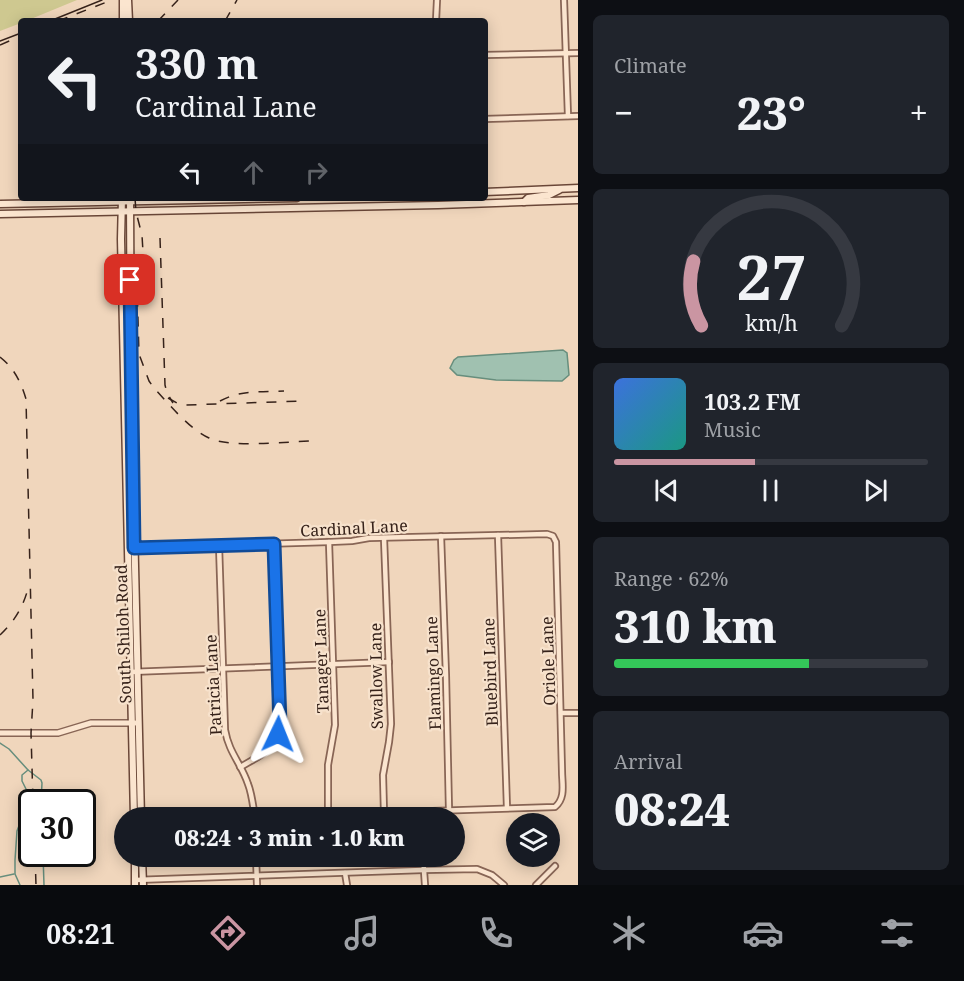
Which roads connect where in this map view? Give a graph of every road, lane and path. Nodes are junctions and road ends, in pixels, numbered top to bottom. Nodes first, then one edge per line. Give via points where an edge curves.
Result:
1 (123, 0) edge
2 (128, 0) edge
3 (437, 0) edge
4 (564, 0) edge
5 (123, 18) edge
6 (129, 18) edge
7 (436, 18) edge
8 (566, 53) junction
9 (578, 53) edge
10 (488, 55) edge
11 (568, 116) junction
12 (578, 116) edge
13 (488, 119) edge
14 (578, 188) edge
15 (562, 189) junction
16 (488, 192) edge
17 (578, 200) edge
18 (92, 201) edge
19 (122, 201) edge
20 (130, 201) edge
21 (438, 202) edge
22 (524, 202) junction
23 (0, 204) edge
24 (129, 212) junction
25 (121, 213) junction
26 (0, 214) edge
27 (547, 534) joint
28 (498, 535) junction
29 (441, 536) junction
30 (384, 538) junction
31 (329, 542) junction
32 (274, 544) junction
33 (219, 545) junction
34 (131, 548) junction
35 (388, 662) junction
36 (333, 664) junction
37 (278, 666) junction
38 (223, 668) junction
39 (134, 671) junction
40 (578, 712) edge
41 (561, 713) junction
42 (135, 723) junction
43 (0, 733) edge
44 (240, 767) junction
45 (134, 807) edge
46 (140, 807) edge
47 (253, 807) edge
48 (328, 807) edge
49 (384, 807) edge
50 (449, 807) edge
51 (507, 808) junction
52 (465, 809) edge
53 (137, 867) edge
54 (141, 867) edge
55 (256, 867) edge
56 (554, 867) edge
57 (423, 870) junction
58 (345, 873) junction
59 (256, 876) junction
60 (139, 882) edge
61 (257, 885) edge
62 (347, 885) edge
63 (425, 885) edge
64 (504, 885) edge
65 (536, 885) edge

1 - 5 main road
2 - 6 main road
3 - 7 street
4 - 8 street
8 - 9 street
8 - 10 street
8 - 11 street
11 - 12 street
11 - 13 street
14 - 15 main road
15 - 16 main road
15 - 22 main road
17 - 22 main road
18 - 23 main road
19 - 25 main road, South Shiloh Road
20 - 24 main road, South Shiloh Road
21 - 22 main road
21 - 24 main road
24 - 25 main road
24 - 34 main road, South Shiloh Road
25 - 26 main road
25 - 34 main road, South Shiloh Road
27 - 28 street, Cardinal Lane
27 - 41 street, Oriole Lane via 556,542
28 - 29 street, Cardinal Lane
28 - 51 street, Bluebird Lane
29 - 30 street, Cardinal Lane
29 - 50 street, Flamingo Lane
30 - 31 street, Cardinal Lane
30 - 35 street, Swallow Lane
31 - 32 street, Cardinal Lane
31 - 36 street, Tanager Lane
32 - 33 street, Cardinal Lane
32 - 37 street
33 - 34 street, Cardinal Lane
33 - 38 street, Patricia Lane
34 - 39 main road, South Shiloh Road
35 - 36 street
35 - 49 street, Swallow Lane via 391,724 383,775
36 - 37 street
36 - 48 street, Tanager Lane via 335,725 328,765
37 - 38 street
37 - 44 street via 278,734 270,748
38 - 39 street
38 - 44 street, Patricia Lane via 225,729
39 - 42 main road, South Shiloh Road
40 - 41 street
41 - 51 street, Oriole Lane via 562,799 555,807
42 - 43 street via 91,723 58,733
42 - 45 main road, South Shiloh Road
42 - 46 main road, South Shiloh Road
44 - 47 street, Patricia Lane
51 - 52 street
53 - 60 main road
54 - 60 main road
55 - 59 street
56 - 65 street
57 - 58 street
57 - 63 street
57 - 64 street via 477,869
58 - 59 street
58 - 62 street
59 - 60 street
59 - 61 street

